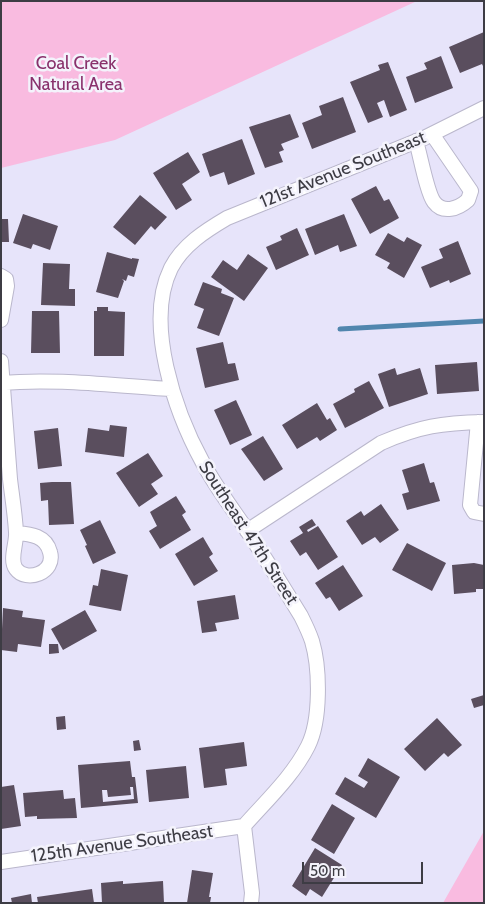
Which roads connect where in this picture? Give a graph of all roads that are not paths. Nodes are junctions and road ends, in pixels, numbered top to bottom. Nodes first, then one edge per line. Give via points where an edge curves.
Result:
1 (484, 108) edge
2 (432, 134) junction
3 (416, 141) junction
4 (203, 233) joint
5 (1, 276) edge
6 (1, 320) edge
7 (1, 361) edge
8 (2, 383) edge
9 (171, 389) junction
10 (481, 422) edge
11 (484, 514) edge
12 (247, 530) junction
13 (17, 533) dead end
14 (244, 826) junction
15 (1, 862) edge
16 (251, 903) edge

1 - 2 street, 121st Avenue Southeast
2 - 3 street, 121st Avenue Southeast
2 - 3 street via 471,192 468,200 452,210 442,208 431,197
3 - 4 street, 121st Avenue Southeast via 227,218
4 - 9 street, Southeast 47th Street via 184,250 165,282 160,309 161,338
5 - 6 street via 7,282
7 - 8 street
8 - 9 street via 28,381
8 - 13 street
9 - 12 street, Southeast 47th Street via 203,464
10 - 11 street via 470,505 474,512
10 - 12 street via 431,425 381,443
12 - 14 street, Southeast 47th Street via 301,616 312,640 318,695 308,744 293,770
14 - 15 street, 125th Avenue Southeast
14 - 16 street

